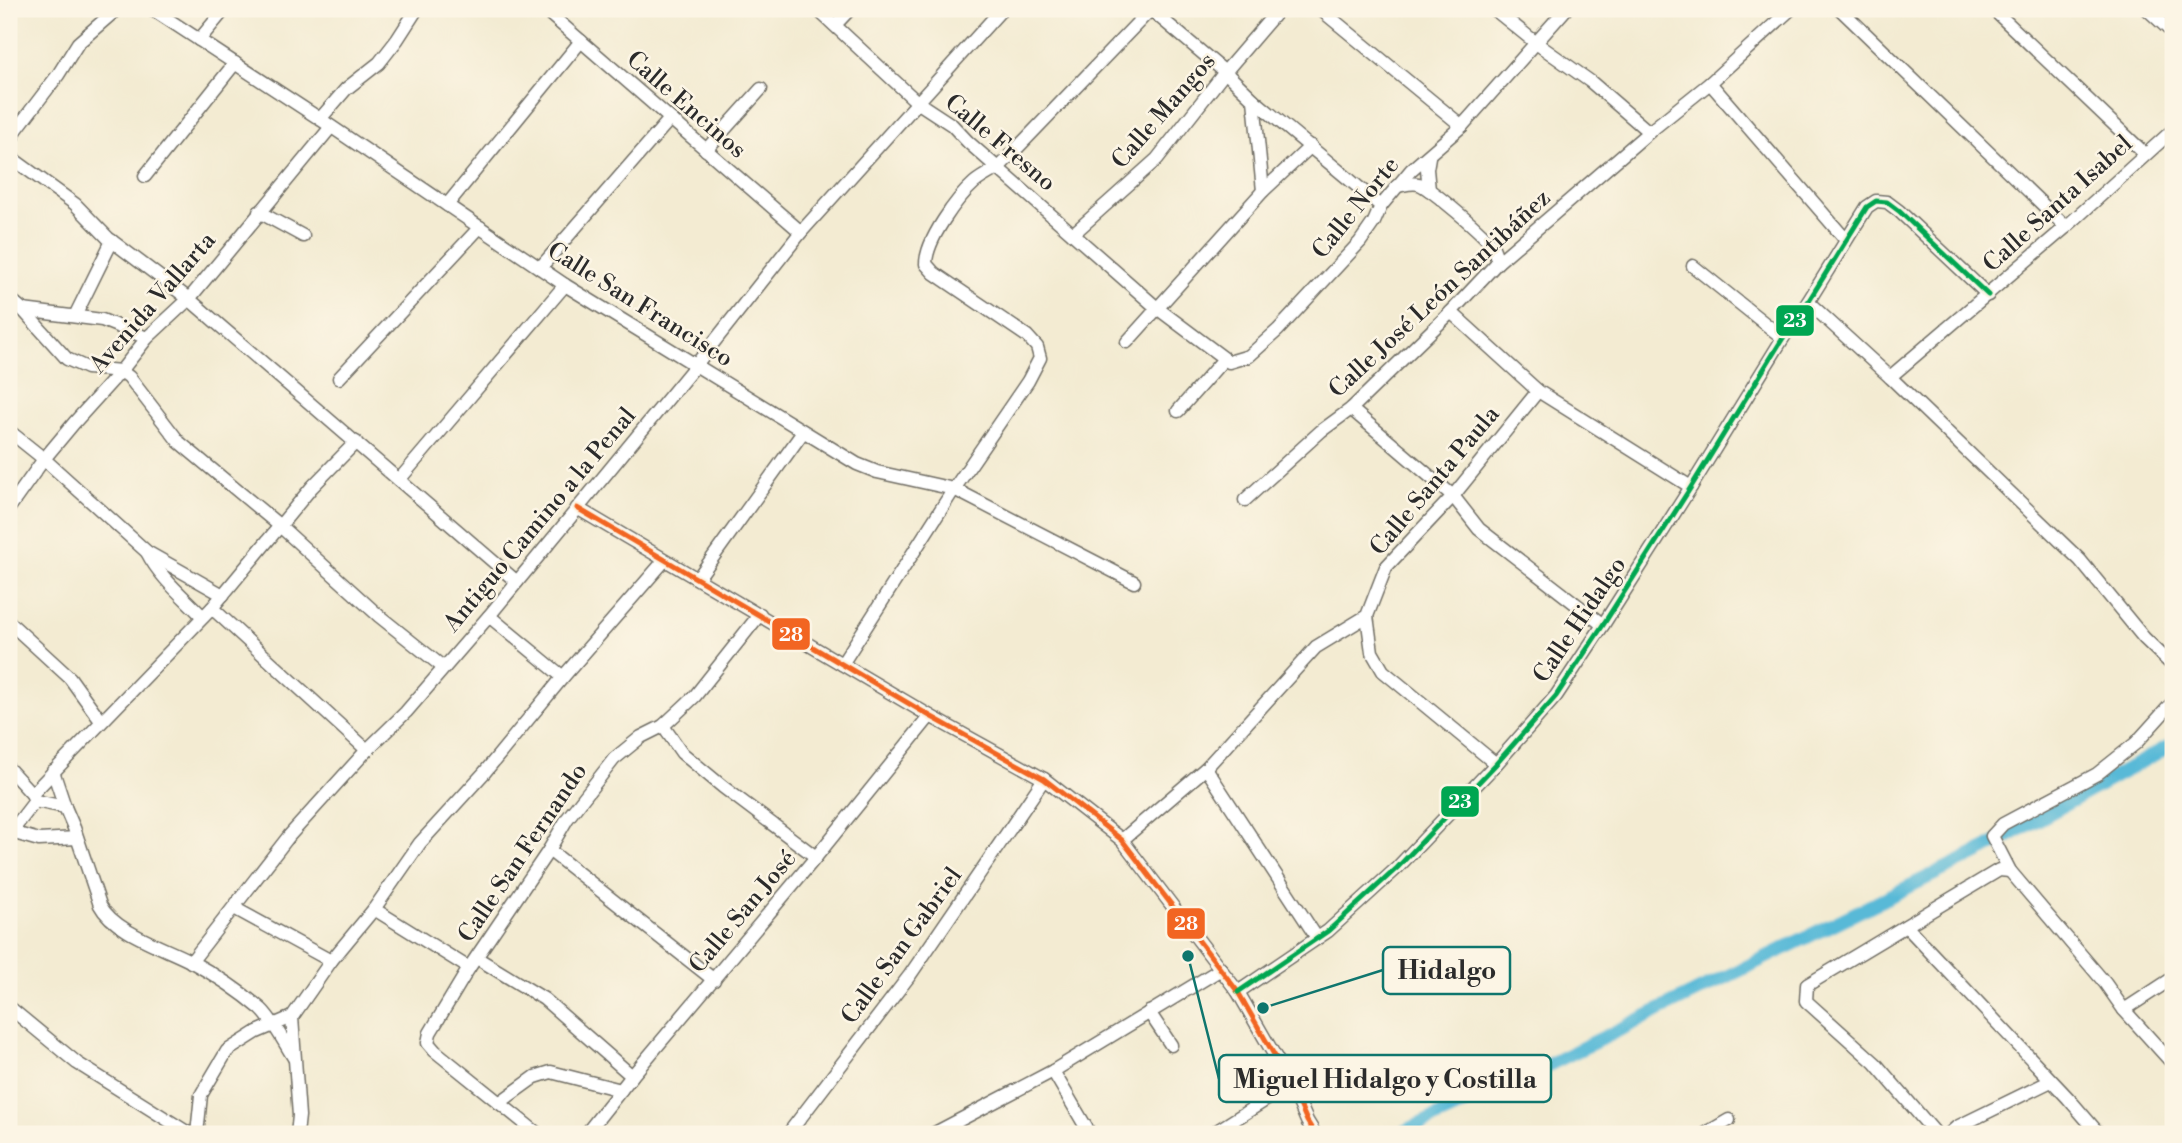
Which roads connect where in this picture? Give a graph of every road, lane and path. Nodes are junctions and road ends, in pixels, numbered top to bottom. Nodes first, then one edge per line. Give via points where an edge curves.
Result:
1 (117, 9) edge
2 (152, 9) edge
3 (225, 9) edge
4 (417, 9) edge
5 (544, 9) edge
6 (817, 9) edge
7 (850, 9) edge
8 (1002, 9) edge
9 (1151, 9) edge
10 (1279, 9) edge
11 (1320, 9) edge
12 (1494, 9) edge
13 (1566, 9) edge
14 (1791, 9) edge
15 (1840, 9) edge
16 (2147, 9) edge
17 (1995, 11) dead end
18 (835, 25) junction
19 (2173, 33) edge
20 (199, 40) junction
21 (581, 41) junction
22 (1536, 43) junction
23 (234, 63) junction
24 (1225, 72) junction
25 (1710, 83) junction
26 (761, 89) dead end
27 (1254, 100) junction
28 (917, 102) junction
29 (670, 119) junction
30 (326, 123) junction
31 (1462, 126) junction
32 (2173, 130) edge
33 (1649, 132) junction
34 (9, 145) edge
35 (1311, 146) junction
36 (706, 150) junction
37 (2145, 154) junction
38 (9, 156) edge
39 (1429, 157) junction
40 (998, 167) junction
41 (145, 176) dead end
42 (1396, 186) junction
43 (1429, 190) junction
44 (1263, 191) junction
45 (1876, 201) joint
46 (447, 205) junction
47 (1381, 206) junction
48 (259, 212) junction
49 (480, 227) junction
50 (2066, 227) junction
51 (801, 232) junction
52 (1073, 234) junction
53 (303, 236) dead end
54 (1846, 240) junction
55 (112, 241) junction
56 (1498, 262) junction
57 (1693, 266) dead end
58 (540, 268) junction
59 (565, 285) junction
60 (1988, 295) junction
61 (9, 298) edge
62 (189, 299) junction
63 (1808, 302) junction
64 (1157, 307) junction
65 (23, 310) junction
66 (1451, 312) junction
67 (75, 316) junction
68 (147, 338) junction
69 (1783, 338) junction
70 (1127, 342) dead end
71 (1227, 360) junction
72 (695, 366) junction
73 (121, 372) junction
74 (1890, 377) junction
75 (339, 378) dead end
76 (1538, 391) junction
77 (1351, 409) junction
78 (1178, 411) dead end
79 (9, 431) edge
80 (803, 432) junction
81 (356, 442) junction
82 (44, 459) junction
83 (399, 480) junction
84 (1691, 487) junction
85 (954, 489) junction
86 (1453, 496) junction
87 (1245, 500) dead end
88 (9, 508) edge
89 (577, 508) junction
90 (280, 526) junction
91 (147, 552) junction
92 (664, 561) junction
93 (698, 578) junction
94 (517, 582) junction
95 (1133, 582) dead end
96 (223, 595) junction
97 (208, 612) junction
98 (760, 614) junction
99 (1367, 616) junction
100 (489, 617) junction
101 (9, 622) edge
102 (1604, 625) junction
103 (842, 664) junction
104 (2173, 666) edge
105 (444, 668) junction
106 (563, 677) junction
107 (2173, 702) edge
108 (930, 716) junction
109 (102, 721) junction
110 (663, 726) junction
111 (367, 750) junction
112 (1496, 764) junction
113 (1206, 768) junction
114 (9, 769) edge
115 (53, 771) junction
116 (1044, 779) junction
117 (33, 797) junction
118 (65, 807) junction
119 (10, 833) edge
120 (77, 838) junction
121 (1122, 840) junction
122 (549, 850) junction
123 (816, 857) junction
124 (2010, 871) junction
125 (234, 908) junction
126 (374, 909) junction
127 (1906, 926) junction
128 (1317, 938) junction
129 (331, 961) junction
130 (191, 962) junction
131 (473, 963) junction
132 (1221, 969) junction
133 (2173, 978) edge
134 (714, 980) junction
135 (1238, 992) junction
136 (9, 1007) edge
137 (2124, 1010) junction
138 (1149, 1012) junction
139 (292, 1017) junction
140 (273, 1025) junction
141 (1171, 1045) dead end
142 (294, 1058) junction
143 (2173, 1064) edge
144 (1053, 1071) junction
145 (632, 1076) junction
146 (2051, 1081) junction
147 (1291, 1084) junction
148 (621, 1090) junction
149 (499, 1103) junction
150 (1729, 1121) dead end
151 (190, 1134) edge
152 (197, 1134) edge
153 (297, 1134) edge
154 (538, 1134) edge
155 (586, 1134) edge
156 (788, 1134) edge
157 (933, 1134) edge
158 (1090, 1134) edge
159 (1212, 1134) edge
160 (1315, 1134) edge
161 (1705, 1134) edge
162 (1936, 1134) edge
163 (1949, 1134) edge
164 (2099, 1134) edge

1 - 34 street via 78,43
2 - 20 street, Calle San Francisco
3 - 20 street
4 - 30 street, Avenida Vallarta via 379,63 346,89
5 - 21 street, Calle Encinos
6 - 18 street, Calle Fresno
7 - 18 street
8 - 28 street, Antiguo Camino a la Penal
9 - 24 street
9 - 40 street
10 - 24 street, Calle Mangos
11 - 31 street
12 - 22 street
13 - 22 street, Calle Norte
14 - 25 street, Calle José León Santibáñez
15 - 50 street
16 - 19 street
17 - 37 street
18 - 28 street, Calle Fresno
20 - 23 street, Calle San Francisco
21 - 29 street, Calle Encinos
21 - 46 street
22 - 31 street, Calle Norte
22 - 33 street
23 - 30 street, Calle San Francisco
23 - 41 street
24 - 27 street
24 - 52 street, Calle Mangos via 1157,159
25 - 33 street, Calle José León Santibáñez
25 - 54 street
26 - 36 street
27 - 35 street
27 - 44 street
28 - 40 street, Calle Fresno via 952,125
28 - 51 street, Antiguo Camino a la Penal
29 - 36 street, Calle Encinos
29 - 58 street
30 - 46 street, Calle San Francisco
30 - 48 street, Avenida Vallarta
31 - 39 street, Calle Norte
32 - 37 street, Calle Santa Isabel
33 - 56 street, Calle José León Santibáñez
35 - 44 street
35 - 47 street
36 - 51 street, Calle Encinos
37 - 50 street, Calle Santa Isabel
38 - 55 street via 75,204
39 - 42 street, Calle Norte
39 - 43 street
40 - 52 street, Calle Fresno
40 - 85 street via 976,181 953,208 930,243 926,264 1027,336 1040,358
42 - 43 street via 1418,184
42 - 47 street, Calle Norte
43 - 56 street via 1482,235
44 - 64 street
45 - 54 street, Calle Hidalgo
45 - 60 street, Calle Santa Isabel via 1899,211
46 - 49 street, Calle San Francisco
47 - 71 street, Calle Norte via 1360,242 1278,330 1249,356
48 - 53 street
48 - 62 street, Avenida Vallarta
49 - 58 street, Calle San Francisco
49 - 75 street
50 - 60 street, Calle Santa Isabel
51 - 72 street, Antiguo Camino a la Penal
52 - 64 street, Calle Fresno
54 - 63 street, Calle Hidalgo
55 - 62 street
55 - 67 street
56 - 66 street, Calle José León Santibáñez
57 - 69 street
58 - 59 street, Calle San Francisco
59 - 72 street, Calle San Francisco
59 - 83 street
60 - 74 street
61 - 65 street
62 - 68 street, Avenida Vallarta
62 - 81 street
63 - 69 street, Calle Hidalgo
63 - 74 street
64 - 70 street
64 - 71 street, Calle Fresno
65 - 67 street
65 - 73 street via 67,359 87,368
66 - 76 street
66 - 77 street, Calle José León Santibáñez
67 - 68 street via 102,320
68 - 73 street, Avenida Vallarta
69 - 84 street, Calle Hidalgo
71 - 78 street
72 - 80 street, Calle San Francisco
72 - 89 street, Antiguo Camino a la Penal
73 - 82 street, Avenida Vallarta
73 - 90 street via 179,442
74 - 104 street via 2080,560
76 - 84 street
76 - 86 street, Calle Santa Paula
77 - 86 street
77 - 87 street, Calle José León Santibáñez
79 - 82 street
80 - 85 street, Calle San Francisco via 877,472
80 - 93 street
81 - 83 street
81 - 90 street
82 - 88 street, Avenida Vallarta
82 - 91 street
83 - 94 street
84 - 102 street, Calle Hidalgo
85 - 95 street, Calle San Francisco
85 - 103 street
86 - 99 street, Calle Santa Paula via 1386,567
86 - 102 street via 1479,529
89 - 92 street
89 - 94 street, Antiguo Camino a la Penal
90 - 96 street
90 - 105 street via 379,617
91 - 96 street
91 - 97 street via 165,579
92 - 93 street
92 - 106 street
93 - 98 street
94 - 100 street, Antiguo Camino a la Penal
96 - 97 street
97 - 109 street
97 - 111 street
98 - 103 street
98 - 110 street, Calle San Fernando via 695,696
99 - 112 street via 1372,652 1383,671
99 - 113 street via 1316,647
100 - 105 street, Antiguo Camino a la Penal
100 - 106 street
101 - 109 street via 70,678
102 - 112 street, Calle Hidalgo via 1556,696
103 - 108 street
105 - 111 street, Antiguo Camino a la Penal
106 - 126 street via 420,843
107 - 124 street via 2136,743 2097,774 2003,824 1993,836
108 - 116 street
108 - 123 street, Calle San José
109 - 115 street
110 - 122 street, Calle San Fernando via 641,737 614,760 567,819
110 - 123 street via 682,753
111 - 125 street, Antiguo Camino a la Penal via 289,836
112 - 128 street, Calle Hidalgo via 1397,868
113 - 121 street
113 - 128 street
114 - 117 street
115 - 117 street
115 - 118 street
116 - 121 street
116 - 156 street, Calle San Gabriel via 910,975
117 - 118 street
117 - 119 street
118 - 120 street
119 - 120 street via 39,840
120 - 130 street via 106,917
121 - 132 street
122 - 131 street, Calle San Fernando
122 - 134 street
123 - 134 street, Calle San José
124 - 127 street via 1999,870
124 - 137 street
125 - 129 street
125 - 130 street, Antiguo Camino a la Penal
126 - 129 street
126 - 131 street
127 - 146 street
127 - 162 street via 1807,985 1807,1001 1875,1063
128 - 135 street, Calle Hidalgo
129 - 139 street
130 - 140 street via 248,998
131 - 145 street via 544,999
131 - 149 street, Calle San Fernando via 428,1043
132 - 135 street
132 - 138 street
133 - 137 street
134 - 145 street, Calle San José
135 - 147 street
136 - 151 street via 77,1063
137 - 143 street
138 - 141 street
138 - 144 street
139 - 140 street
139 - 142 street
140 - 142 street
140 - 152 street via 227,1051 201,1095
142 - 153 street
144 - 157 street
144 - 158 street
145 - 148 street, Calle San José
146 - 163 street
146 - 164 street
147 - 159 street
147 - 160 street
148 - 149 street via 551,1072 535,1077
148 - 155 street, Calle San José
149 - 154 street
150 - 161 street

